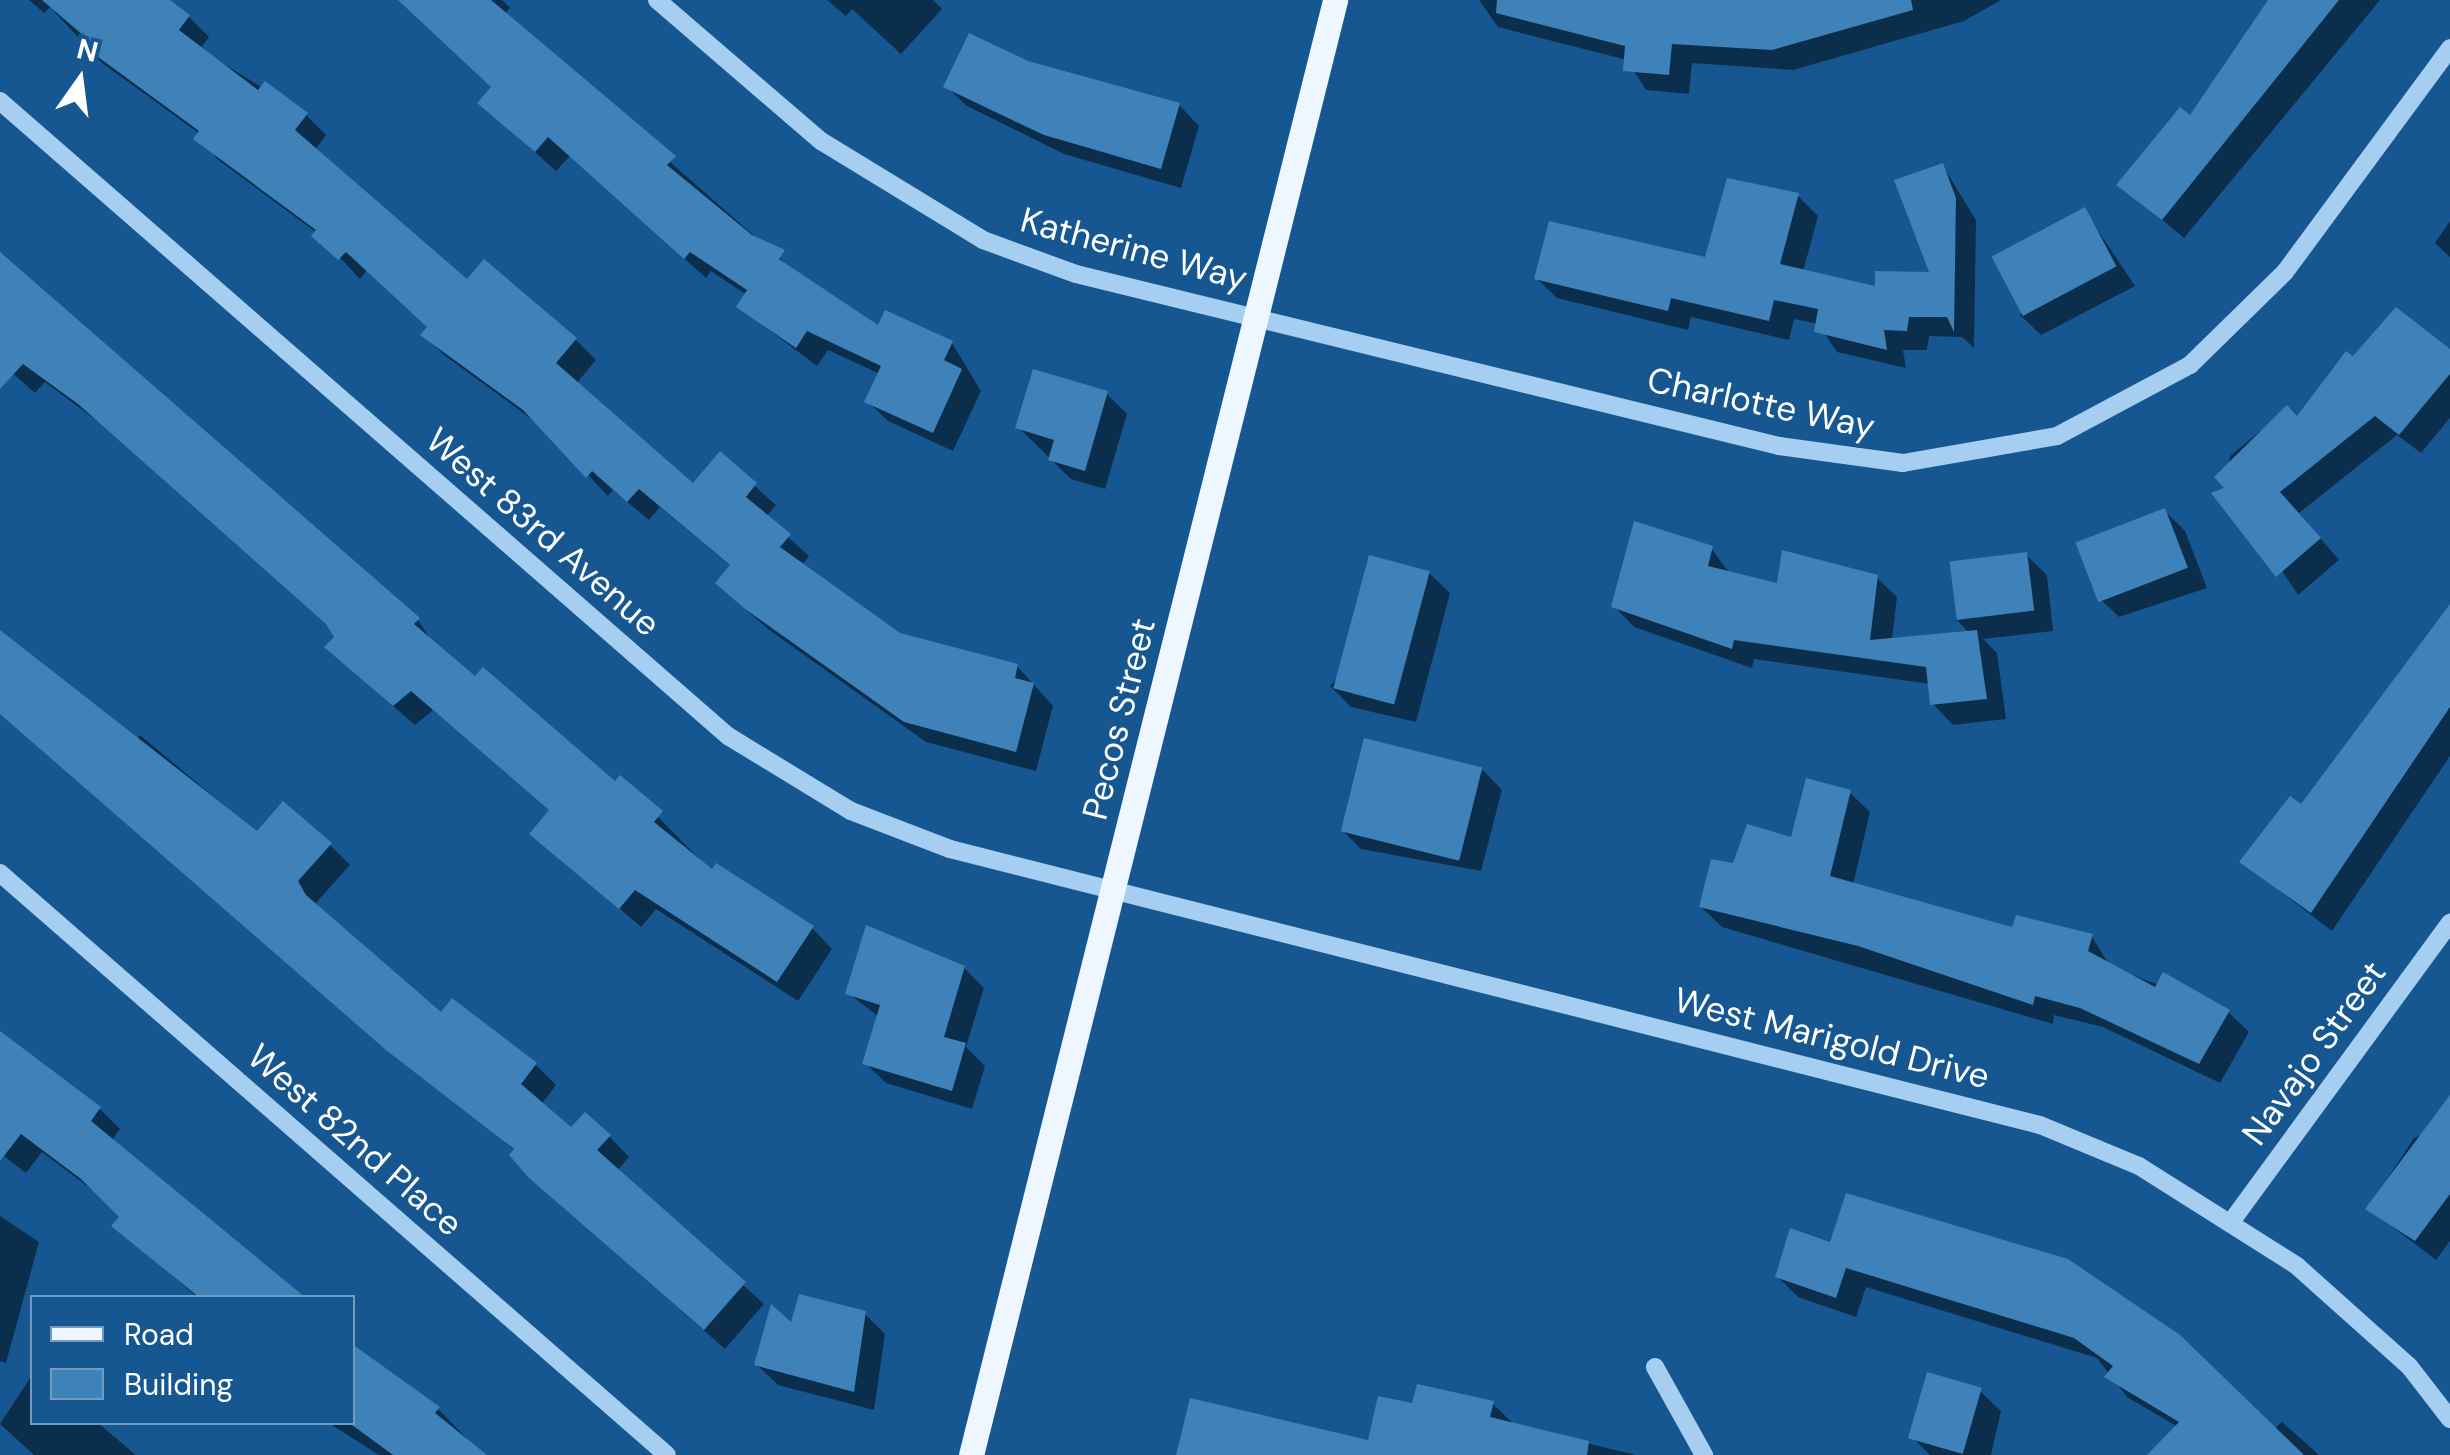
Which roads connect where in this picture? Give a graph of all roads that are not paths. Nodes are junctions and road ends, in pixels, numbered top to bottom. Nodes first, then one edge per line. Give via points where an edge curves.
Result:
1 (657, 0) edge
2 (1335, 0) edge
3 (2450, 48) edge
4 (0, 101) edge
5 (1256, 316) junction
6 (0, 873) edge
7 (1113, 887) junction
8 (2450, 923) edge
9 (2230, 1222) junction
10 (1656, 1367) dead end
11 (2450, 1418) edge
12 (667, 1455) edge
13 (970, 1455) edge
14 (1704, 1455) edge

1 - 5 street, Katherine Way via 821,141 982,240 1076,274
2 - 5 main road, Pecos Street
3 - 5 street, Charlotte Way via 2285,272 2224,336 2098,420 1984,456 1903,464 1836,457
4 - 7 street, West 83rd Avenue via 728,736 914,838
5 - 7 main road, Pecos Street
6 - 12 street, West 82nd Place
7 - 9 street, West Marigold Drive via 2040,1125 2140,1166
7 - 13 main road, Pecos Street
8 - 9 street, Navajo Street
9 - 11 street, West Marigold Drive via 2339,1301
10 - 14 street

